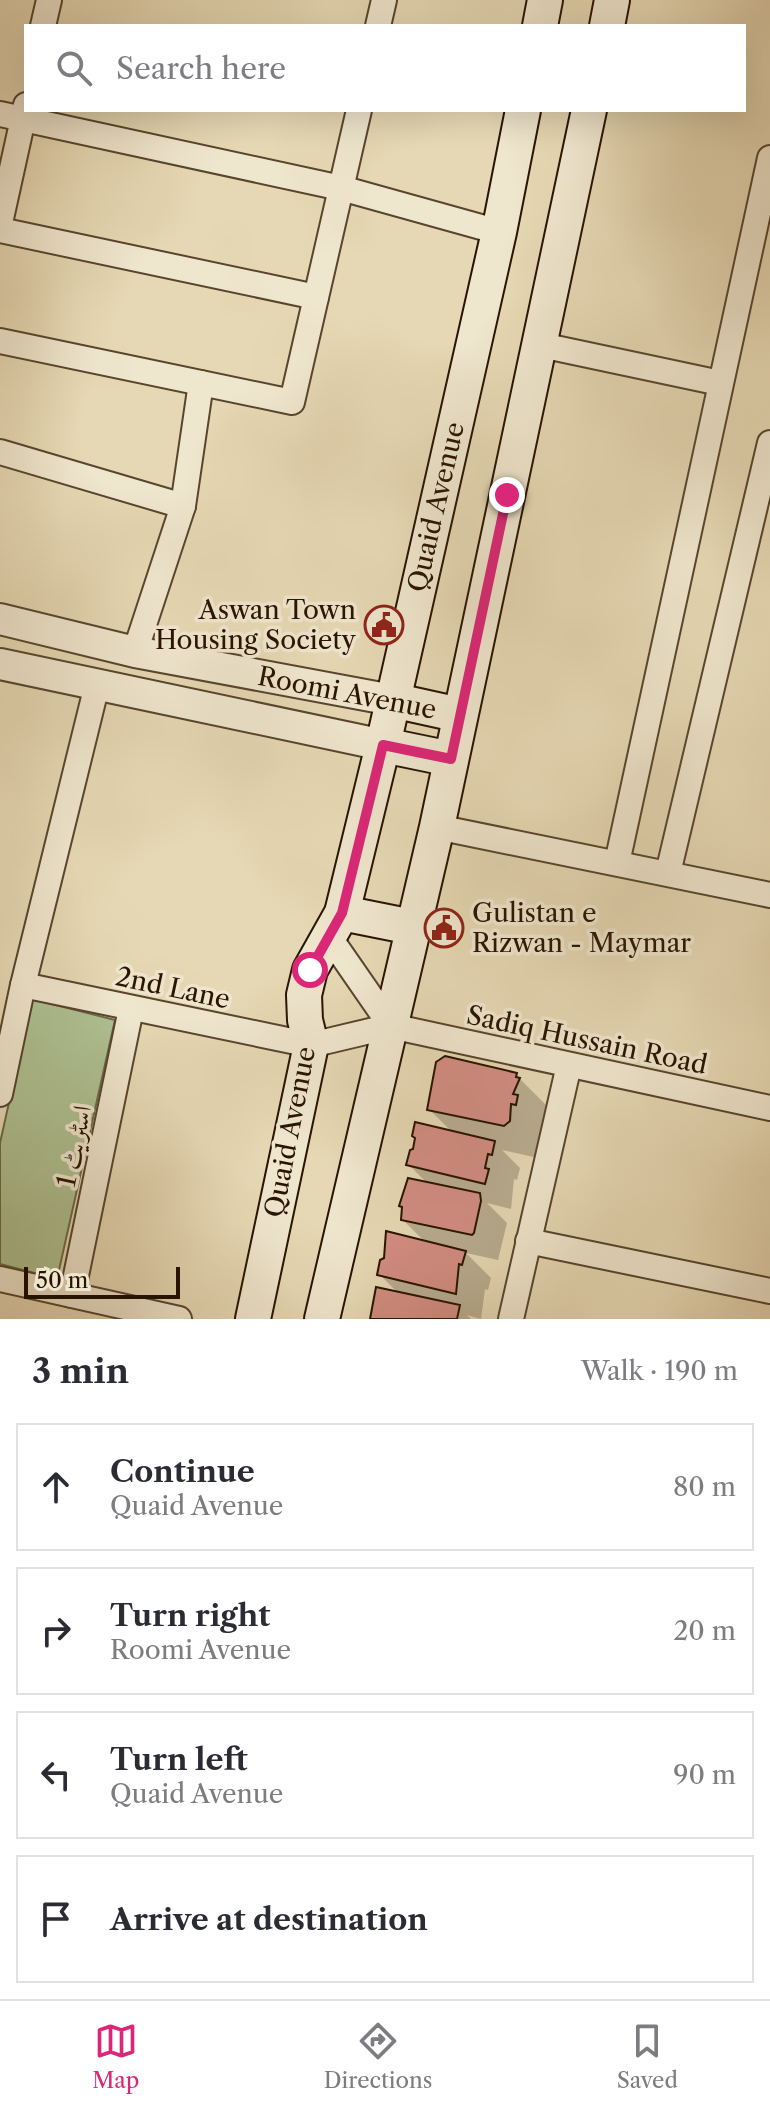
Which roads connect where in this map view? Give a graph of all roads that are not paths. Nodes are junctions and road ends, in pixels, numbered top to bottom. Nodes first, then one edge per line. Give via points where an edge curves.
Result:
1 (384, 0) edge
2 (545, 0) edge
3 (612, 0) edge
4 (378, 24) edge
5 (540, 24) edge
6 (607, 24) edge
7 (359, 112) edge
8 (523, 112) edge
9 (589, 112) edge
10 (16, 113) edge
11 (770, 158) edge
12 (341, 188) junction
13 (0, 223) edge
14 (0, 230) edge
15 (499, 232) junction
16 (316, 297) junction
17 (0, 341) edge
18 (541, 345) junction
19 (201, 383) junction
20 (720, 383) junction
21 (770, 443) edge
22 (0, 452) edge
23 (183, 506) junction
24 (0, 619) edge
25 (135, 652) junction
26 (0, 664) edge
27 (97, 685) junction
28 (392, 700) junction
29 (460, 715) junction
30 (383, 745) junction
31 (451, 759) junction
32 (437, 827) junction
33 (617, 863) junction
34 (668, 873) junction
35 (770, 895) edge
36 (335, 924) junction
37 (412, 927) junction
38 (23, 985) junction
39 (131, 1009) junction
40 (391, 1026) junction
41 (311, 1045) junction
42 (569, 1065) junction
43 (0, 1094) edge
44 (770, 1108) edge
45 (528, 1241) junction
46 (0, 1279) edge
47 (770, 1291) edge
48 (72, 1295) junction
49 (179, 1319) edge
50 (253, 1319) edge
51 (322, 1319) edge
52 (511, 1319) edge

1 - 4 street
2 - 5 main road
3 - 6 main road
7 - 12 street
8 - 15 main road, Quaid Avenue
9 - 18 main road
10 - 12 street
10 - 13 street
11 - 20 street
12 - 15 street
12 - 16 street
14 - 16 street
15 - 28 main road, Quaid Avenue
16 - 19 street via 292,402
17 - 19 street
18 - 20 street
18 - 29 main road
19 - 23 street
20 - 33 street
21 - 34 street
22 - 23 street
23 - 25 street
24 - 25 street, Roomi Avenue
25 - 28 street, Roomi Avenue
26 - 27 street, Roomi Avenue
27 - 30 street, Roomi Avenue
27 - 38 street
28 - 29 main road, Roomi Avenue
28 - 30 main road, Quaid Avenue
29 - 31 main road
30 - 31 main road, Roomi Avenue
30 - 36 main road, Quaid Avenue
31 - 32 main road
32 - 33 street
32 - 37 main road
33 - 34 street
34 - 35 street
36 - 37 main road
36 - 40 street
36 - 41 main road, Quaid Avenue via 310,970 304,995
37 - 40 main road
38 - 39 street, 2nd Lane
38 - 43 street
39 - 41 street, 2nd Lane
39 - 48 street, اسٹریٹ 1
40 - 41 street, Sadiq Hussain Road
40 - 42 street, Sadiq Hussain Road
40 - 51 main road
41 - 50 main road, Quaid Avenue
42 - 44 street, Sadiq Hussain Road
42 - 45 street
45 - 47 street
45 - 52 street
46 - 48 street
48 - 49 street

